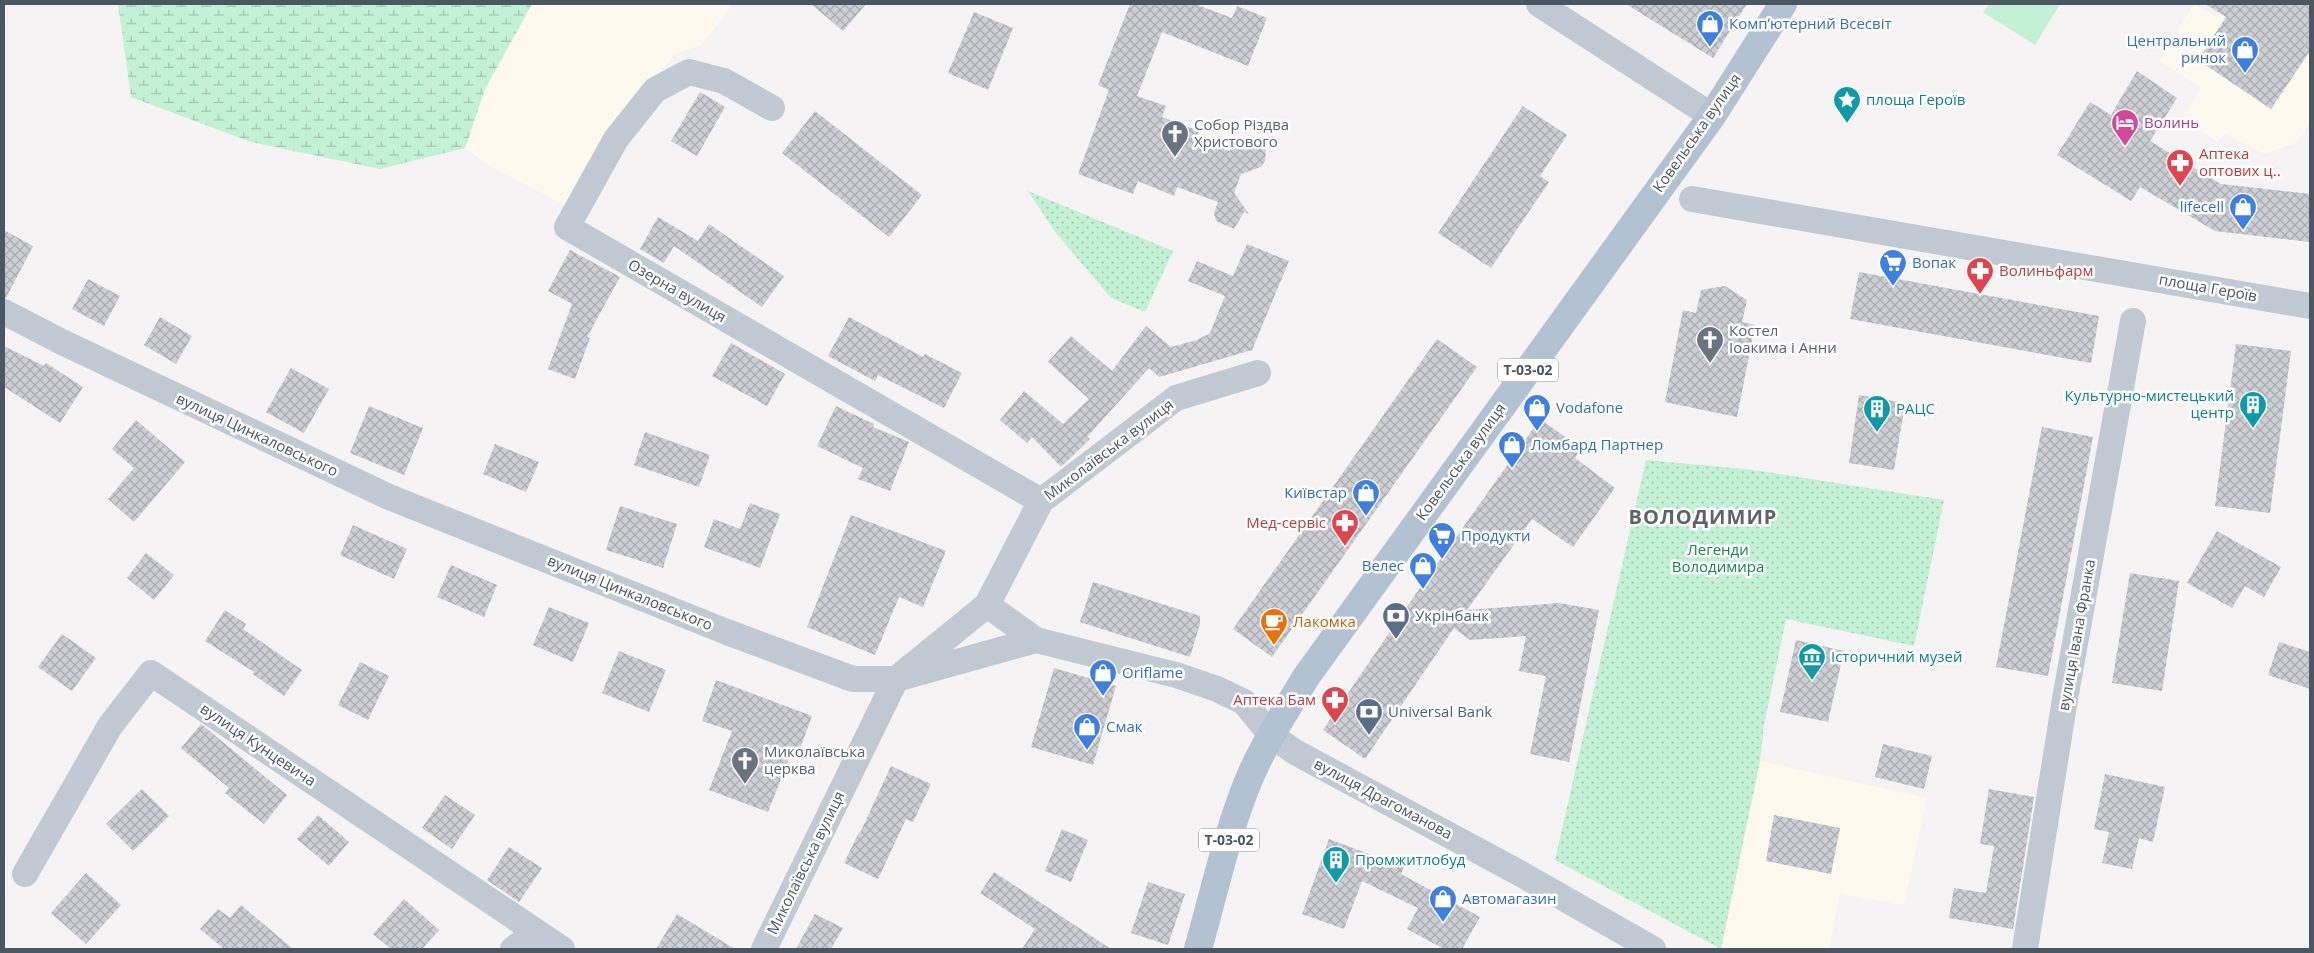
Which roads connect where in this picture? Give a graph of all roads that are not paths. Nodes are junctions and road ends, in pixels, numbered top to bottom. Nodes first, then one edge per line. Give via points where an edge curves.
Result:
1 (1539, 4) edge
2 (1783, 4) edge
3 (772, 108) dead end
4 (1712, 116) junction
5 (1692, 199) dead end
6 (2310, 306) edge
7 (4, 312) edge
8 (2133, 321) dead end
9 (1258, 373) dead end
10 (1041, 501) junction
11 (986, 605) junction
12 (1036, 640) junction
13 (896, 680) junction
14 (1271, 734) junction
15 (25, 874) dead end
16 (536, 932) junction
17 (513, 949) edge
18 (562, 949) edge
19 (764, 949) edge
20 (1198, 949) edge
21 (1653, 949) edge
22 (2025, 949) edge

1 - 4 street
2 - 4 main road, Ковельська вулиця / Т-03-02
3 - 10 street, Озерна вулиця via 724,81 689,72 655,90 616,139 567,227
4 - 14 main road, Ковельська вулиця / Т-03-02 via 1306,677
5 - 6 street, площа Героїв
7 - 13 street, вулиця Цинкаловського via 389,497 853,679
8 - 22 street, вулиця Івана Франка via 2065,699
9 - 10 street, Миколаївська вулиця via 1176,398
10 - 11 street, Миколаївська вулиця
11 - 12 street
11 - 13 street, Миколаївська вулиця
12 - 13 street, вулиця Цинкаловського
12 - 14 street, вулиця Цинкаловського via 1176,674 1217,689 1244,702
13 - 19 street, Миколаївська вулиця
14 - 20 main road, Ковельська вулиця / Т-03-02 via 1237,811
14 - 21 street, вулиця Драгоманова via 1295,752
15 - 16 street, вулиця Кунцевича via 110,726 151,673
16 - 17 street
16 - 18 street, вулиця Кунцевича

